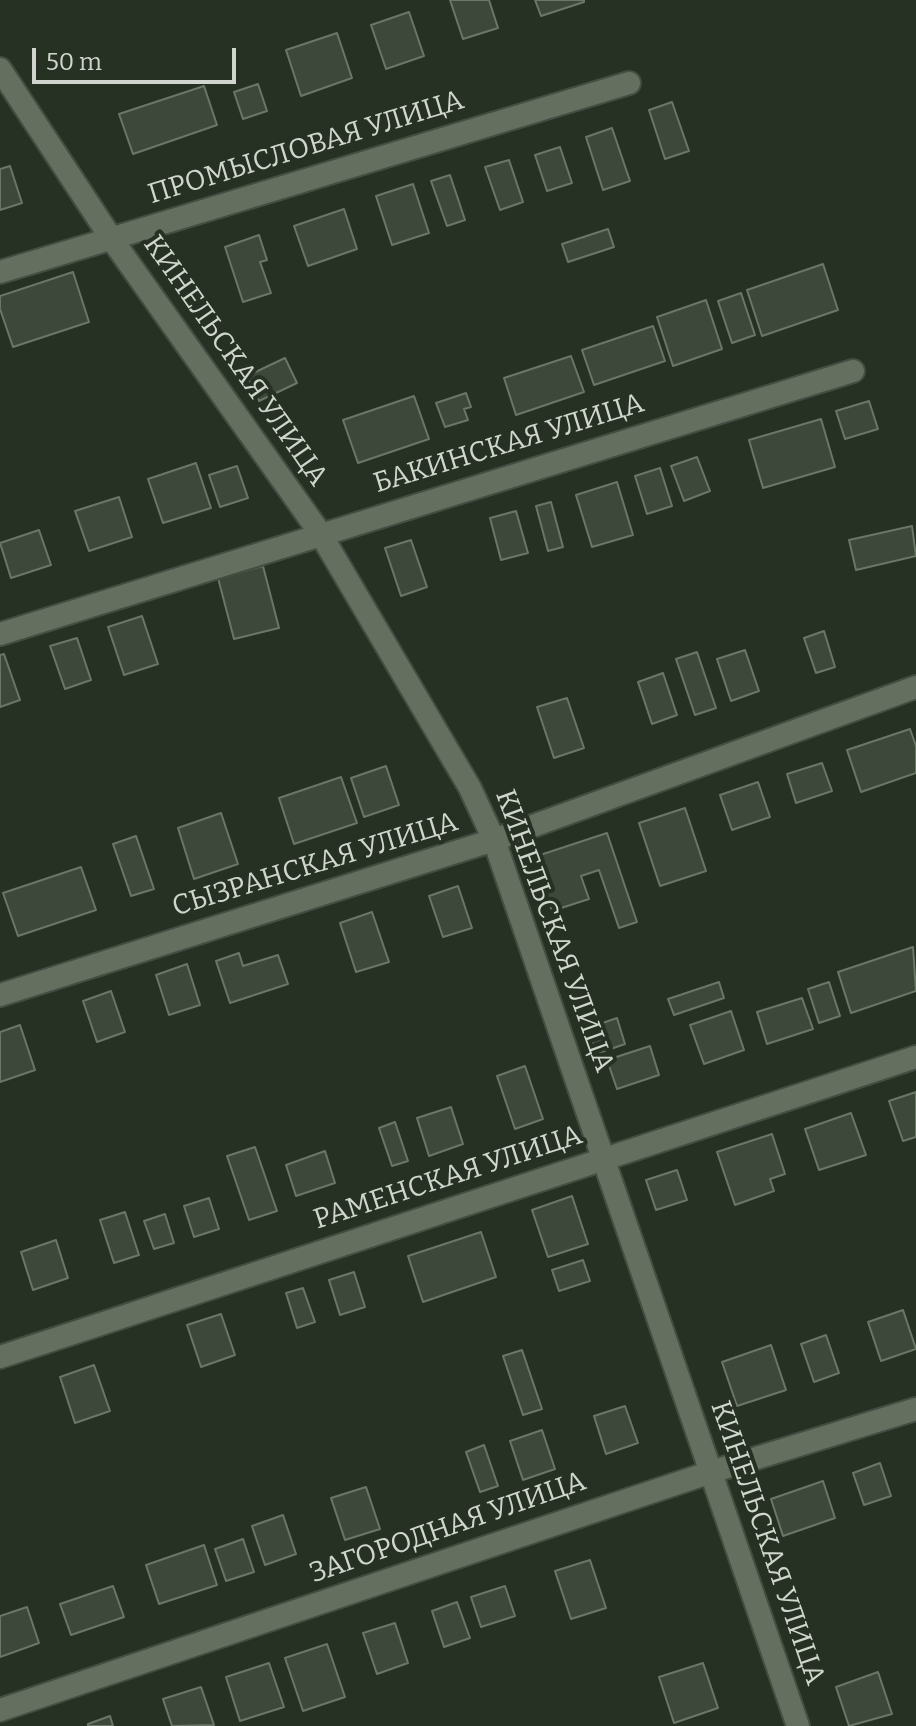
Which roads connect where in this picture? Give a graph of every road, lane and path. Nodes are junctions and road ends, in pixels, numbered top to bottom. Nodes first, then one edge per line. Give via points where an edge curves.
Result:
1 (0, 69) edge
2 (629, 83) dead end
3 (111, 238) junction
4 (0, 272) edge
5 (853, 371) dead end
6 (320, 533) junction
7 (0, 634) edge
8 (916, 687) edge
9 (494, 840) junction
10 (0, 995) edge
11 (916, 1057) edge
12 (602, 1159) junction
13 (0, 1357) edge
14 (916, 1409) edge
15 (711, 1472) junction
16 (0, 1710) edge
17 (798, 1726) edge

1 - 3 street, КИНЕЛЬСКАЯ УЛИЦА
2 - 3 street, ПРОМЫСЛОВАЯ УЛИЦА
3 - 4 street, ПРОМЫСЛОВАЯ УЛИЦА
3 - 6 street, КИНЕЛЬСКАЯ УЛИЦА
5 - 6 street, БАКИНСКАЯ УЛИЦА
6 - 7 street, БАКИНСКАЯ УЛИЦА
6 - 9 street, КИНЕЛЬСКАЯ УЛИЦА via 470,788
8 - 9 street, СЫЗРАНСКАЯ УЛИЦА
9 - 10 street, СЫЗРАНСКАЯ УЛИЦА
9 - 12 street, КИНЕЛЬСКАЯ УЛИЦА
11 - 12 street, РАМЕНСКАЯ УЛИЦА
12 - 13 street, РАМЕНСКАЯ УЛИЦА
12 - 15 street, КИНЕЛЬСКАЯ УЛИЦА
14 - 15 street, ЗАГОРОДНАЯ УЛИЦА
15 - 16 street, ЗАГОРОДНАЯ УЛИЦА
15 - 17 street, КИНЕЛЬСКАЯ УЛИЦА

